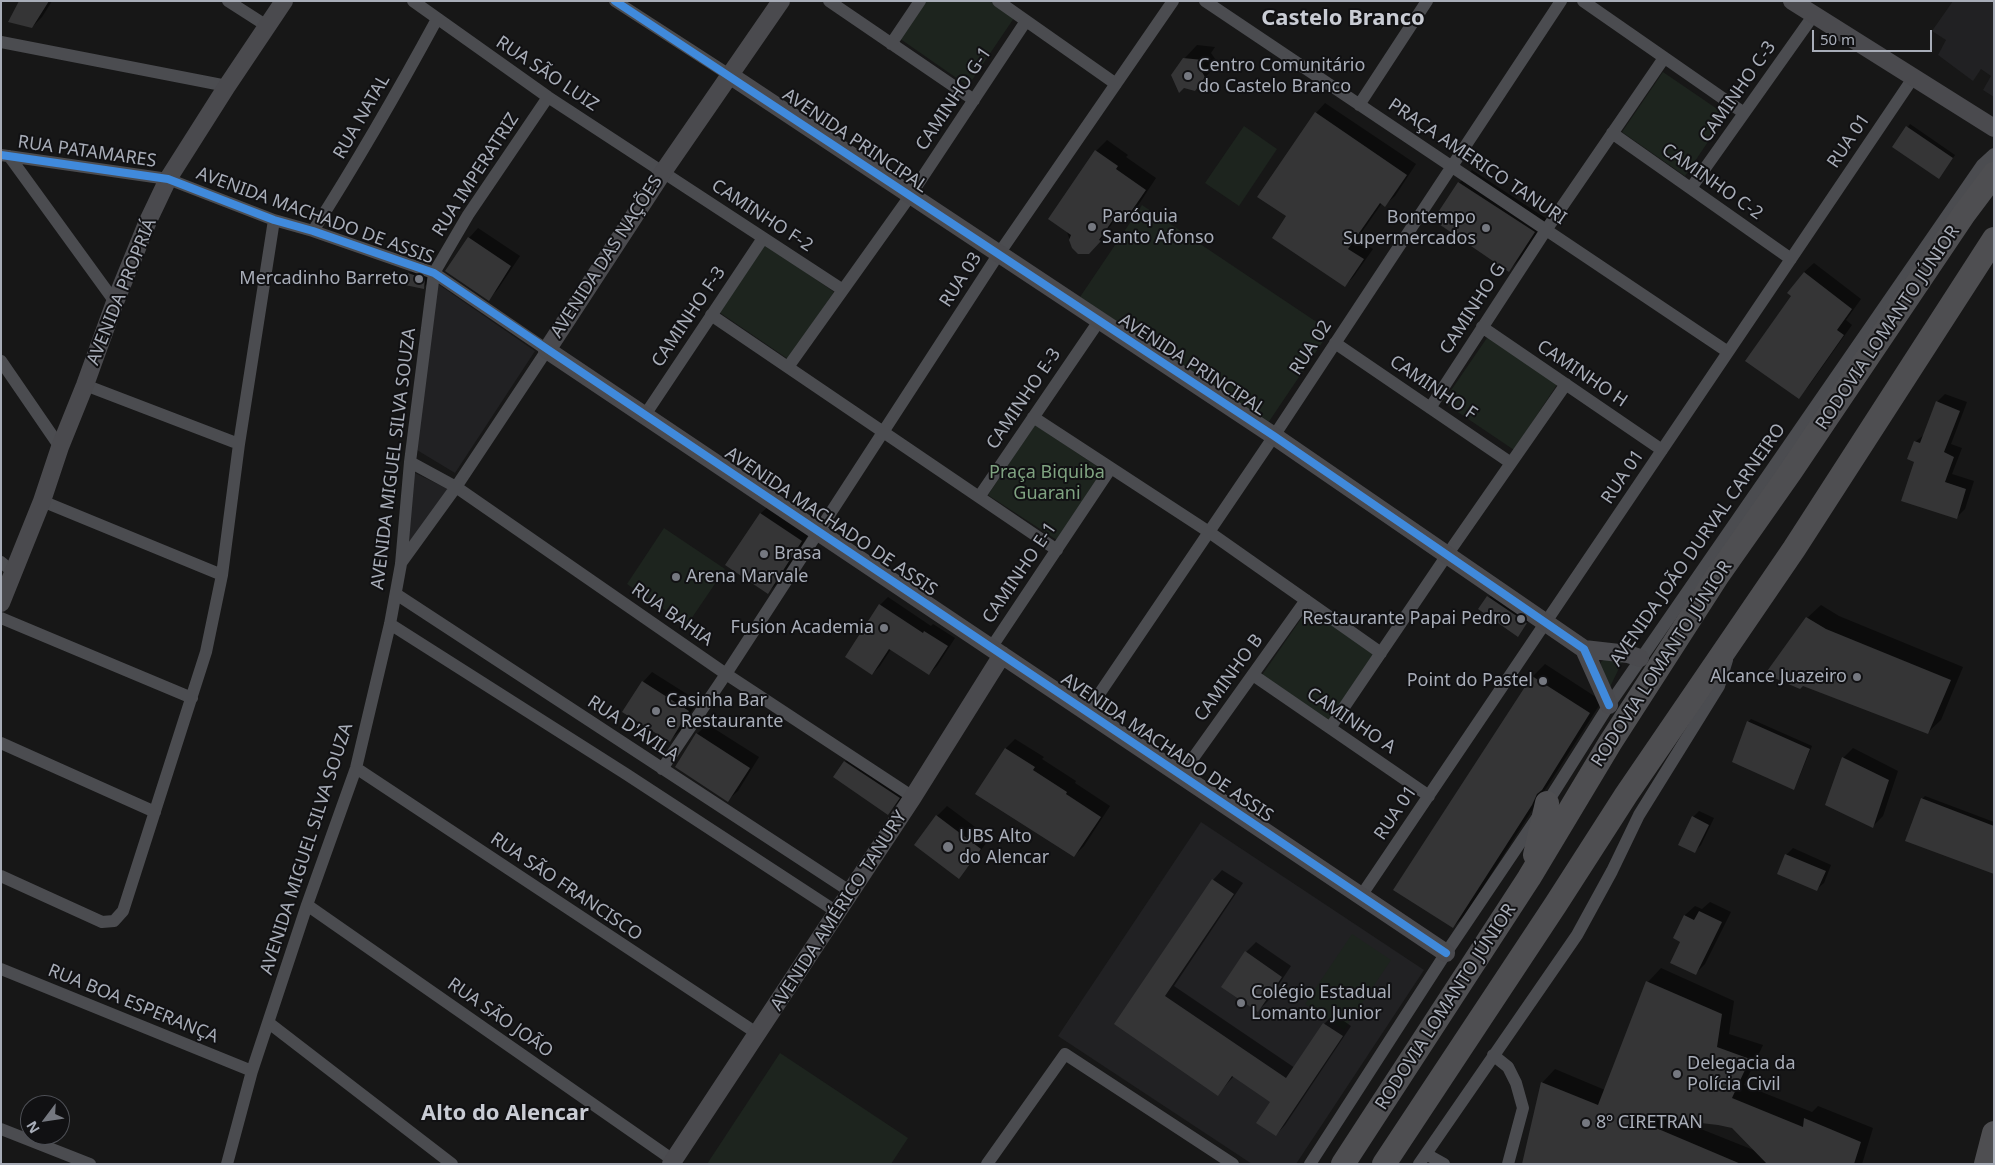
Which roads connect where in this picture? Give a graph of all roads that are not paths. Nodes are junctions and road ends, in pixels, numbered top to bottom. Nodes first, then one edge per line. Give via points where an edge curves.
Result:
1 (228, 1) edge
2 (284, 1) edge
3 (413, 1) edge
4 (781, 1) edge
5 (829, 1) edge
6 (920, 1) edge
7 (998, 1) edge
8 (1173, 1) edge
9 (1206, 1) edge
10 (1561, 1) edge
11 (1583, 1) edge
12 (1792, 1) edge
13 (619, 2) edge
14 (1421, 3) edge
15 (1813, 16) junction
16 (437, 19) junction
17 (1026, 21) junction
18 (267, 26) junction
19 (2, 42) edge
20 (891, 44) junction
21 (1664, 58) junction
22 (730, 76) junction
23 (1913, 78) junction
24 (1116, 84) junction
25 (227, 86) junction
26 (548, 97) junction
27 (974, 100) junction
28 (1359, 104) junction
29 (1744, 113) junction
30 (1994, 128) edge
31 (1612, 133) junction
32 (1994, 154) edge
33 (5, 156) edge
34 (1451, 166) junction
35 (663, 172) junction
36 (1994, 174) edge
37 (168, 179) junction
38 (1691, 188) junction
39 (910, 196) junction
40 (274, 220) junction
41 (1546, 230) junction
42 (313, 231) junction
43 (763, 238) junction
44 (1994, 239) edge
45 (998, 255) junction
46 (1791, 259) junction
47 (434, 273) junction
48 (843, 290) junction
49 (115, 302) junction
50 (711, 315) junction
51 (1099, 321) junction
52 (1482, 327) junction
53 (1335, 343) junction
54 (546, 350) junction
55 (1728, 352) junction
56 (1, 361) edge
57 (788, 367) junction
58 (1566, 384) junction
59 (85, 385) junction
60 (1430, 408) junction
61 (644, 415) junction
62 (1034, 417) junction
63 (884, 432) junction
64 (1274, 436) junction
65 (239, 444) junction
66 (60, 448) junction
67 (1662, 450) junction
68 (410, 462) junction
69 (1511, 463) junction
70 (1111, 468) junction
71 (456, 486) junction
72 (979, 497) junction
73 (42, 502) junction
74 (819, 532) junction
75 (1209, 532) junction
76 (1057, 550) junction
77 (1447, 555) junction
78 (401, 564) junction
79 (7, 567) edge
80 (222, 575) junction
81 (3, 593) edge
82 (396, 594) junction
83 (1306, 600) junction
84 (1, 618) edge
85 (1546, 623) junction
86 (390, 624) junction
87 (1734, 639) junction
88 (1584, 649) junction
89 (997, 652) junction
90 (1381, 653) junction
91 (1640, 658) junction
92 (726, 674) junction
93 (1253, 675) junction
94 (192, 698) junction
95 (1608, 705) junction
96 (1087, 712) junction
97 (1330, 728) junction
98 (1, 743) edge
99 (356, 768) junction
100 (662, 769) junction
101 (1181, 775) junction
102 (693, 789) junction
103 (1429, 796) junction
104 (913, 797) junction
105 (1547, 803) junction
106 (681, 810) junction
107 (155, 812) junction
108 (1, 876) edge
109 (1529, 878) junction
110 (850, 892) junction
111 (1362, 896) junction
112 (307, 905) junction
113 (837, 912) junction
114 (1446, 953) junction
115 (1, 969) edge
116 (269, 1023) junction
117 (758, 1034) junction
118 (1493, 1055) junction
119 (252, 1071) junction
120 (1, 1129) edge
121 (1994, 1133) edge
122 (1423, 1159) edge
123 (672, 1162) edge
124 (90, 1164) edge
125 (227, 1164) edge
126 (452, 1164) edge
127 (987, 1164) edge
128 (1232, 1164) edge
129 (1310, 1164) edge
130 (1343, 1164) edge
131 (1384, 1164) edge
132 (1444, 1164) edge
133 (1508, 1164) edge
134 (1986, 1164) edge

1 - 18 street
2 - 18 street, AVENIDA PROPRIÁ
3 - 16 street, RUA SÃO LUIZ
4 - 22 street, AVENIDA DAS NAÇÕES
5 - 20 street
6 - 20 street
7 - 17 street
8 - 24 street, RUA 03
9 - 28 street, PRAÇA AMERICO TANURI
10 - 34 street, RUA 02
11 - 21 street
12 - 15 street
13 - 22 street
14 - 28 street
15 - 23 street
15 - 29 street, CAMINHO C-3
16 - 26 street, RUA SÃO LUIZ
16 - 42 street, RUA NATAL via 399,90
17 - 24 street
17 - 27 street, CAMINHO G-1
18 - 25 street, AVENIDA PROPRIÁ
19 - 25 street
20 - 27 street
21 - 29 street
21 - 31 street, CAMINHO G
22 - 35 street, AVENIDA DAS NAÇÕES
22 - 39 street, AVENIDA PRINCIPAL
23 - 30 street
23 - 46 street, RUA 01
24 - 45 street, RUA 03
25 - 37 street, AVENIDA PROPRIÁ
26 - 35 street, RUA SÃO LUIZ
26 - 47 street, RUA IMPERATRIZ via 468,215
27 - 39 street, CAMINHO G-1
28 - 34 street, PRAÇA AMERICO TANURI
29 - 38 street, CAMINHO C-3
31 - 38 street, CAMINHO C-2
31 - 41 street, CAMINHO G
32 - 91 street, AVENIDA JOÃO DURVAL CARNEIRO via 1982,165
33 - 37 street, RUA PATAMARES
33 - 49 street
34 - 41 street, PRAÇA AMERICO TANURI
34 - 53 street, RUA 02
35 - 43 street, CAMINHO F-2
35 - 54 street, AVENIDA DAS NAÇÕES
36 - 109 highway, RODOVIA LOMANTO JÚNIOR via 1718,575 1610,743
37 - 40 street, AVENIDA MACHADO DE ASSIS
37 - 49 street, AVENIDA PROPRIÁ
38 - 46 street, CAMINHO C-2
39 - 45 street, AVENIDA PRINCIPAL
39 - 48 street, CAMINHO G-1
40 - 42 street, AVENIDA MACHADO DE ASSIS
40 - 65 street
41 - 52 street, CAMINHO G
41 - 55 street, PRAÇA AMERICO TANURI
42 - 47 street, AVENIDA MACHADO DE ASSIS
43 - 48 street, CAMINHO F-2
43 - 50 street, CAMINHO F-3
44 - 87 highway, RODOVIA LOMANTO JÚNIOR
45 - 51 street, AVENIDA PRINCIPAL
45 - 63 street, RUA 03
46 - 55 street, RUA 01
47 - 54 street, AVENIDA MACHADO DE ASSIS
47 - 68 street, AVENIDA MIGUEL SILVA SOUZA
48 - 57 street, CAMINHO G-1
49 - 59 street, AVENIDA PROPRIÁ
50 - 57 street
50 - 61 street, CAMINHO F-3
51 - 62 street, CAMINHO E-3
51 - 64 street, AVENIDA PRINCIPAL
52 - 58 street, CAMINHO H
52 - 60 street, CAMINHO G
53 - 60 street, CAMINHO F
53 - 64 street, RUA 02
54 - 61 street, AVENIDA MACHADO DE ASSIS
54 - 71 street, AVENIDA DAS NAÇÕES
55 - 67 street, RUA 01
56 - 66 street
57 - 63 street
58 - 67 street, CAMINHO H
58 - 69 street
59 - 65 street
59 - 66 street, AVENIDA PROPRIÁ
60 - 69 street, CAMINHO F
61 - 74 street, AVENIDA MACHADO DE ASSIS
62 - 70 street
62 - 72 street, CAMINHO E-3
63 - 72 street
63 - 74 street, RUA 03
64 - 75 street, RUA 02
64 - 77 street, AVENIDA PRINCIPAL
65 - 80 street
66 - 73 street, AVENIDA PROPRIÁ
67 - 85 street, RUA 01
68 - 71 street, RUA BAHIA
68 - 78 street, AVENIDA MIGUEL SILVA SOUZA
69 - 77 street
70 - 75 street
70 - 76 street, CAMINHO E-1
71 - 78 street, AVENIDA DAS NAÇÕES
71 - 92 street, RUA BAHIA
72 - 76 street
73 - 79 street, AVENIDA PROPRIÁ
73 - 80 street
74 - 89 street, AVENIDA MACHADO DE ASSIS
74 - 92 street, RUA 03
75 - 83 street
75 - 96 street, RUA 02
76 - 89 street, CAMINHO E-1
77 - 85 street, AVENIDA PRINCIPAL
77 - 90 street
78 - 82 street, AVENIDA MIGUEL SILVA SOUZA
79 - 81 street, AVENIDA PROPRIÁ
80 - 94 street via 206,652
82 - 86 street, AVENIDA MIGUEL SILVA SOUZA
82 - 100 street, RUA D'ÁVILA
83 - 90 street
83 - 93 street, CAMINHO B
84 - 94 street
85 - 88 street, AVENIDA PRINCIPAL
85 - 103 street, RUA 01
86 - 99 street, AVENIDA MIGUEL SILVA SOUZA
86 - 106 street
87 - 118 street via 1719,686 1639,816 1577,935
87 - 131 highway, RODOVIA LOMANTO JÚNIOR via 1674,723
88 - 91 street
88 - 95 street
89 - 96 street, AVENIDA MACHADO DE ASSIS
89 - 104 street, AVENIDA AMÉRICO TANURY
90 - 97 street
91 - 95 street, AVENIDA JOÃO DURVAL CARNEIRO
92 - 100 street, RUA 03
92 - 104 street, RUA BAHIA
93 - 97 street, CAMINHO A
93 - 101 street, CAMINHO B
94 - 107 street
95 - 105 street, AVENIDA JOÃO DURVAL CARNEIRO
96 - 101 street, AVENIDA MACHADO DE ASSIS
97 - 103 street, CAMINHO A
98 - 107 street
99 - 112 street, AVENIDA MIGUEL SILVA SOUZA
99 - 117 street, RUA SÃO FRANCISCO
100 - 102 street, RUA D'ÁVILA
101 - 111 street, AVENIDA MACHADO DE ASSIS
102 - 106 street
102 - 110 street, RUA D'ÁVILA
103 - 111 street, RUA 01
104 - 110 street, AVENIDA AMÉRICO TANURY
105 - 109 highway
105 - 114 street, AVENIDA JOÃO DURVAL CARNEIRO
106 - 113 street
107 - 108 street via 123,911 114,921 102,922
109 - 130 highway, RODOVIA LOMANTO JÚNIOR
110 - 113 street, AVENIDA AMÉRICO TANURY
111 - 114 street, AVENIDA MACHADO DE ASSIS
112 - 116 street, AVENIDA MIGUEL SILVA SOUZA
112 - 123 street, RUA SÃO JOÃO
113 - 117 street, AVENIDA AMÉRICO TANURY
114 - 129 street, AVENIDA JOÃO DURVAL CARNEIRO
115 - 119 street, RUA BOA ESPERANÇA
116 - 119 street, AVENIDA MIGUEL SILVA SOUZA
116 - 126 street
117 - 123 street, AVENIDA AMÉRICO TANURY
118 - 122 street
118 - 133 street via 1508,1067 1523,1108
119 - 125 street, AVENIDA MIGUEL SILVA SOUZA
120 - 124 street
121 - 134 highway
122 - 132 street
127 - 128 street via 1064,1054

